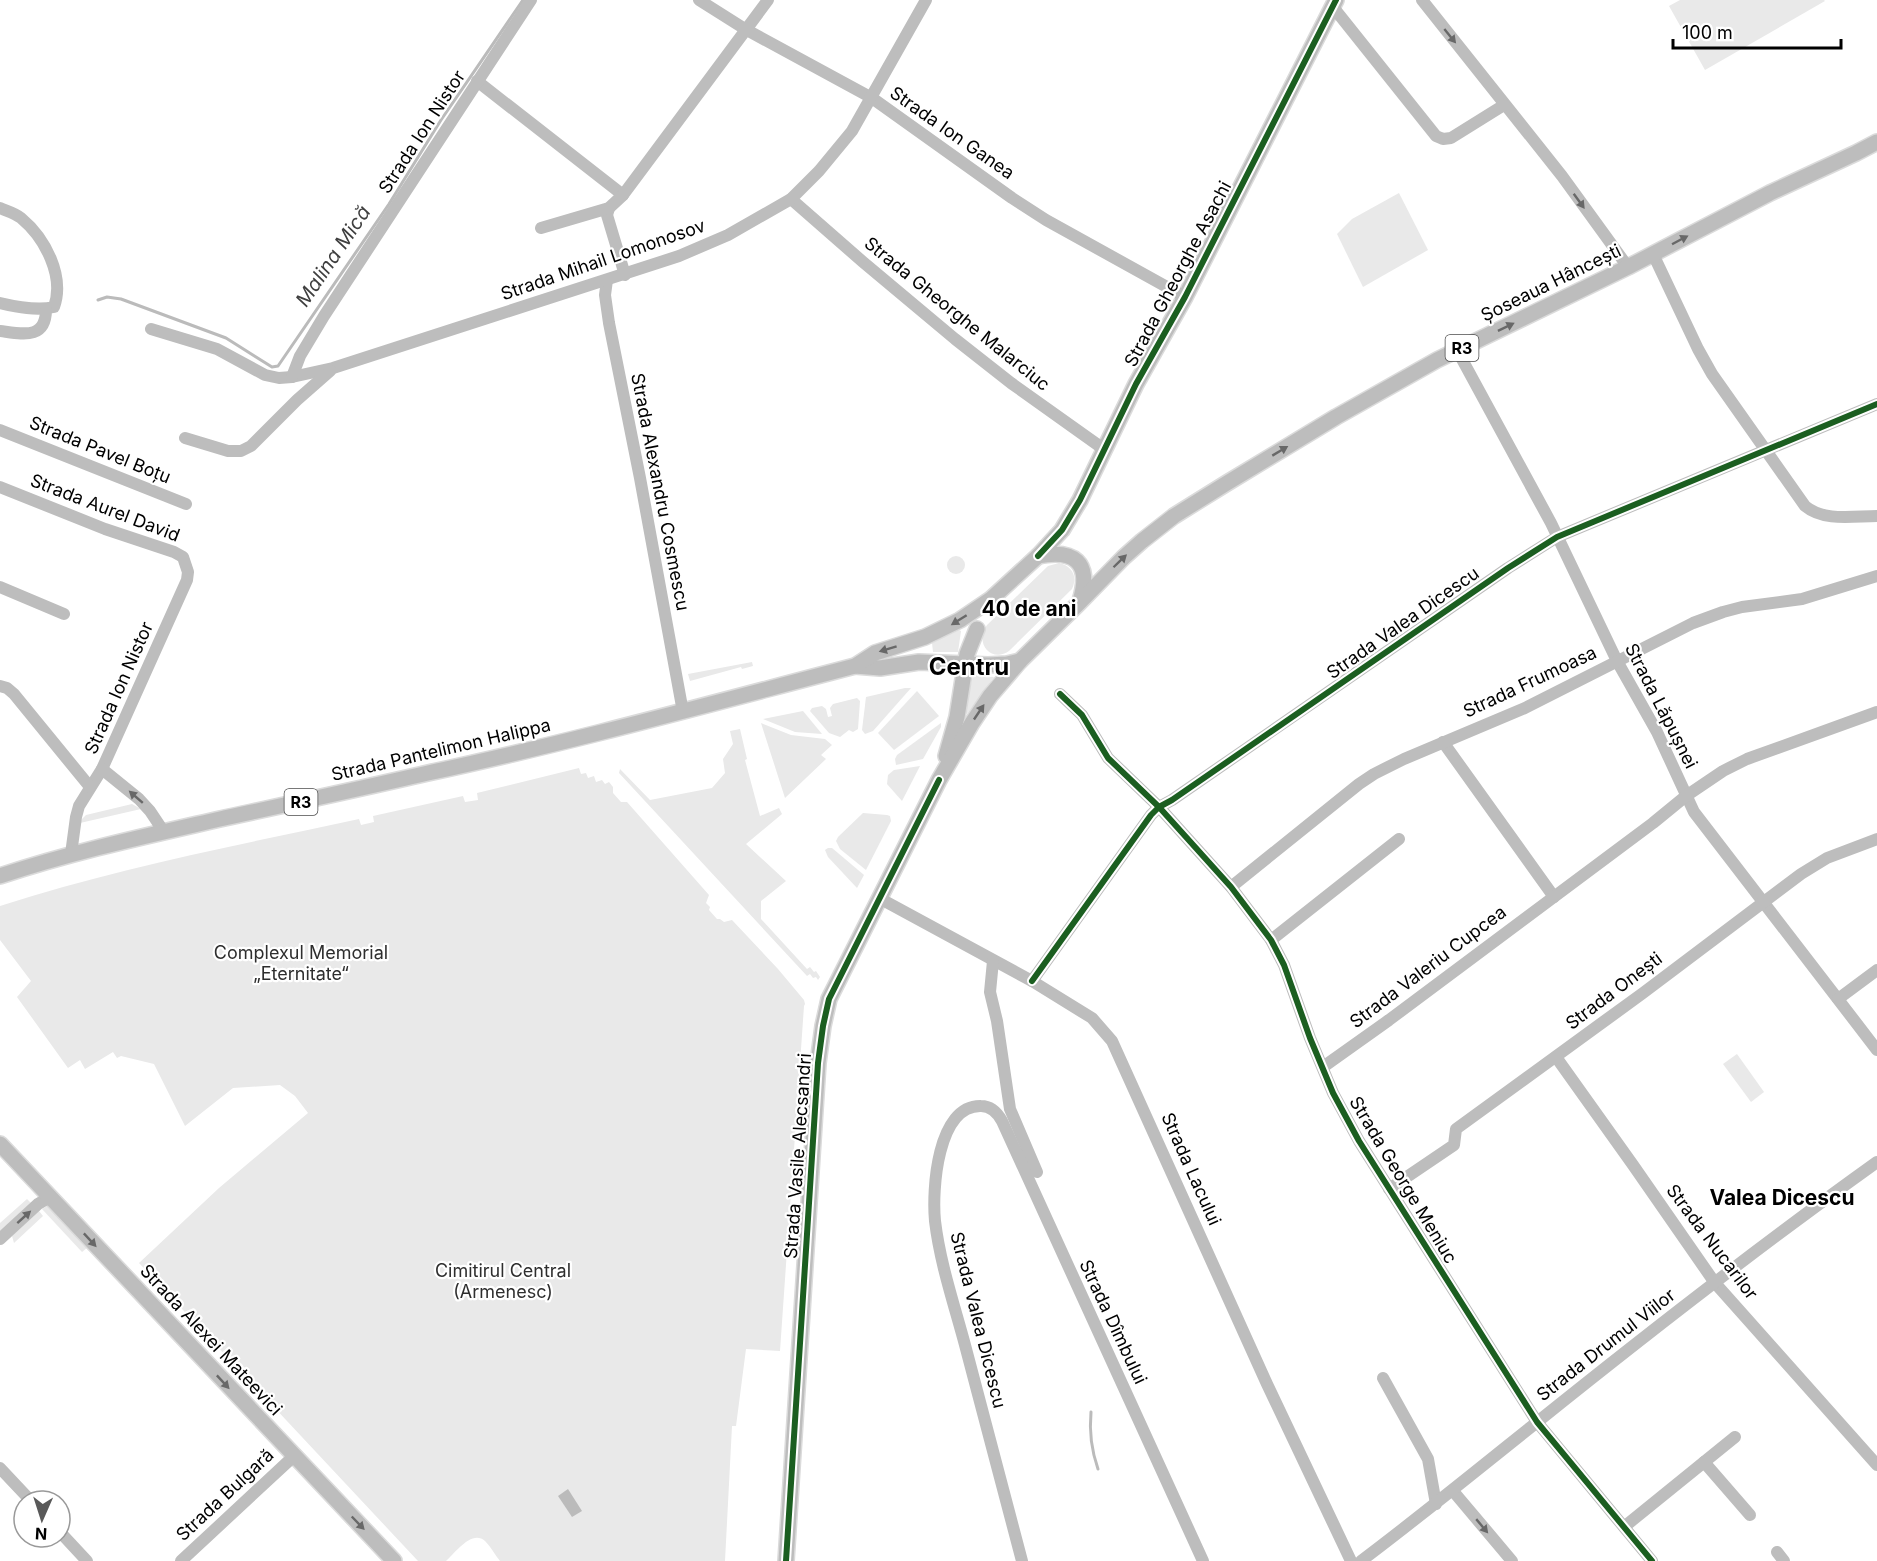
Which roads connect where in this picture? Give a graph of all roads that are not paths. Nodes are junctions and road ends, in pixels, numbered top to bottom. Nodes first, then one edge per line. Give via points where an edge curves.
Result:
1 (531, 0) edge
2 (699, 0) edge
3 (768, 0) edge
4 (926, 0) edge
5 (1422, 0) edge
6 (1334, 3) edge
7 (745, 29) junction
8 (477, 81) junction
9 (872, 98) junction
10 (1504, 105) junction
11 (1877, 142) edge
12 (624, 195) junction
13 (791, 199) junction
14 (0, 208) edge
15 (609, 208) junction
16 (541, 228) dead end
17 (1653, 254) junction
18 (1628, 267) junction
19 (625, 275) junction
20 (607, 280) junction
21 (1185, 297) junction
22 (0, 303) edge
23 (46, 309) junction
24 (151, 329) dead end
25 (0, 331) edge
26 (1457, 350) junction
27 (333, 368) junction
28 (292, 377) junction
29 (1877, 405) edge
30 (0, 430) edge
31 (185, 438) dead end
32 (1105, 450) junction
33 (1765, 450) junction
34 (0, 487) edge
35 (186, 504) dead end
36 (1877, 516) edge
37 (1557, 537) junction
38 (1038, 556) junction
39 (188, 572) joint
40 (1877, 576) edge
41 (0, 587) edge
42 (991, 599) junction
43 (1079, 603) junction
44 (64, 614) dead end
45 (977, 629) junction
46 (1020, 661) junction
47 (1617, 661) junction
48 (965, 664) junction
49 (1001, 665) junction
50 (855, 666) junction
51 (0, 686) edge
52 (1060, 694) dead end
53 (683, 712) junction
54 (1877, 712) edge
55 (1443, 741) junction
56 (102, 769) junction
57 (939, 780) junction
58 (90, 787) junction
59 (1686, 796) junction
60 (1159, 807) junction
61 (164, 832) junction
62 (1399, 839) dead end
63 (1877, 839) edge
64 (71, 854) junction
65 (0, 876) edge
66 (1231, 887) junction
67 (1554, 897) junction
68 (879, 898) junction
69 (1762, 902) junction
70 (1271, 940) junction
71 (993, 961) junction
72 (1877, 970) edge
73 (1032, 981) junction
74 (1838, 999) junction
75 (1877, 1050) edge
76 (1556, 1057) junction
77 (1323, 1067) junction
78 (982, 1106) joint
79 (0, 1144) edge
80 (1877, 1162) edge
81 (1037, 1172) dead end
82 (1389, 1189) junction
83 (50, 1197) junction
84 (0, 1239) edge
85 (1715, 1283) junction
86 (1383, 1378) dead end
87 (1537, 1422) junction
88 (1735, 1437) dead end
89 (294, 1456) junction
90 (1704, 1462) junction
91 (1877, 1465) edge
92 (0, 1468) edge
93 (20, 1489) edge
94 (1453, 1491) junction
95 (1436, 1504) junction
96 (1750, 1515) dead end
97 (1624, 1527) junction
98 (72, 1545) edge
99 (87, 1561) edge
100 (182, 1561) edge
101 (394, 1561) edge
102 (786, 1561) edge
103 (1022, 1561) edge
104 (1203, 1561) edge
105 (1351, 1561) edge
106 (1361, 1561) edge
107 (1512, 1561) edge
108 (1652, 1561) edge

1 - 8 street, Strada Ion Nistor
2 - 7 street, Strada Ion Ganea
3 - 7 street
4 - 9 street, Strada Mihail Lomonosov
5 -> 10 street
6 - 10 street via 1436,136 1451,138
6 - 21 main road, Strada Gheorghe Asachi / R3
7 - 9 street, Strada Ion Ganea
7 - 12 street
8 - 12 street
8 - 28 street, Strada Ion Nistor via 324,316
9 - 13 street, Strada Mihail Lomonosov via 841,146
9 - 21 street, Strada Ion Ganea via 1037,214
10 -> 18 street
17 -> 11 main road, Șoseaua Hâncești / R3
12 - 15 street
13 - 19 street, Strada Mihail Lomonosov via 729,235
13 - 32 street, Strada Gheorghe Malarciuc via 955,339
14 - 23 street via 25,222 50,258 58,289 54,307
15 - 16 street
15 - 19 street via 607,215
17 - 18 main road, Șoseaua Hâncești / R3
17 - 33 street via 1712,374
26 -> 18 main road, Șoseaua Hâncești / R3
19 - 20 street, Strada Mihail Lomonosov
20 - 27 street, Strada Mihail Lomonosov
20 - 53 street, Strada Alexandru Cosmescu via 604,295
21 - 32 main road, Strada Gheorghe Asachi / R3 via 1136,384
22 - 23 street
23 - 25 street via 41,329 23,334
24 - 28 street, Strada Mihail Lomonosov via 217,349 265,375
26 - 37 street, Strada Lăpușnei
43 -> 26 main road, Șoseaua Hâncești / R3 via 1124,557 1180,512 1336,417
27 - 28 street, Strada Mihail Lomonosov
27 - 31 street via 241,451
29 - 33 street, Strada Valea Dicescu
30 - 35 street, Strada Pavel Boțu
32 - 38 main road, Strada Gheorghe Asachi / R3 via 1071,518
33 - 36 street via 1809,509 1825,515
33 - 37 street, Strada Valea Dicescu
34 - 39 street, Strada Aurel David via 174,552 183,557
37 - 47 street, Strada Lăpușnei
37 - 60 street, Strada Valea Dicescu
38 - 42 main road, R3
38 - 43 main road via 1054,553 1077,560 1084,575
39 - 56 street, Strada Ion Nistor
40 - 47 street, Strada Frumoasa via 1802,599 1723,612
41 - 44 street
42 - 45 main road, R3
42 -> 50 main road, Strada Pantelimon Halippa / R3 via 935,633 875,653
43 - 46 main road, R3
45 - 48 main road
45 - 49 main road via 980,654
46 - 49 main road, R3
57 -> 46 main road, Strada Vasile Alecsandri via 984,705
47 - 55 street, Strada Frumoasa via 1525,708
47 - 59 street, Strada Lăpușnei via 1657,732
48 - 49 main road, Strada Pantelimon Halippa / R3
48 - 50 main road, Strada Pantelimon Halippa / R3
48 - 57 main road via 954,730
50 - 53 main road, Strada Pantelimon Halippa / R3
51 - 58 street via 14,694
52 - 60 street, Strada George Meniuc via 1082,716 1108,758
53 - 61 main road, Strada Pantelimon Halippa / R3
54 - 59 street, Strada Valeriu Cupcea via 1748,759
55 - 66 street, Strada Frumoasa via 1359,784
55 - 67 street
56 - 58 street
61 -> 56 street, Strada Ion Nistor via 139,799
57 - 68 main road, Strada Vasile Alecsandri
58 - 64 street via 75,817
59 - 67 street, Strada Valeriu Cupcea
59 - 69 street, Strada Lăpușnei
60 - 66 street, Strada George Meniuc
60 - 73 street, Strada Valea Dicescu
61 - 64 main road, Strada Pantelimon Halippa / R3
62 - 70 street
63 - 69 street, Strada Onești via 1827,858
64 - 65 main road, Strada Pantelimon Halippa / R3
66 - 70 street, Strada George Meniuc
67 - 77 street, Strada Valeriu Cupcea
68 - 71 street, Strada Lacului
68 - 102 main road, Strada Vasile Alecsandri via 829,999 821,1037
69 - 74 street, Strada Lăpușnei
69 - 76 street, Strada Onești
70 - 77 street, Strada George Meniuc
71 - 73 street, Strada Lacului
71 - 81 street via 990,992 1010,1109
72 - 74 street
73 - 105 street, Strada Lacului via 1092,1018 1112,1041
74 - 75 street, Strada Lăpușnei
76 - 82 street, Strada Onești via 1456,1129 1454,1145
76 - 85 street, Strada Nucarilor
77 - 82 street, Strada George Meniuc via 1349,1123
78 - 103 street, Strada Valea Dicescu via 958,1114 942,1143 935,1219
78 - 104 street, Strada Dîmbului via 997,1112 1002,1120
79 - 83 main road, Strada Alexei Mateevici
80 - 85 street, Strada Drumul Viilor
82 - 87 street, Strada George Meniuc
84 -> 83 street
83 -> 89 main road, Strada Alexei Mateevici
85 - 87 street, Strada Drumul Viilor
85 - 91 street, Strada Nucarilor
86 - 95 street via 1428,1459
87 - 94 street, Strada Drumul Viilor
87 - 97 street, Strada George Meniuc
88 - 90 street
89 - 100 street, Strada Bulgară
89 -> 101 main road, Strada Alexei Mateevici
90 - 96 street
90 - 97 street
92 - 93 street
94 - 95 street, Strada Drumul Viilor
94 -> 107 street
95 - 106 street, Strada Drumul Viilor
97 - 108 street, Strada George Meniuc
98 - 99 street

